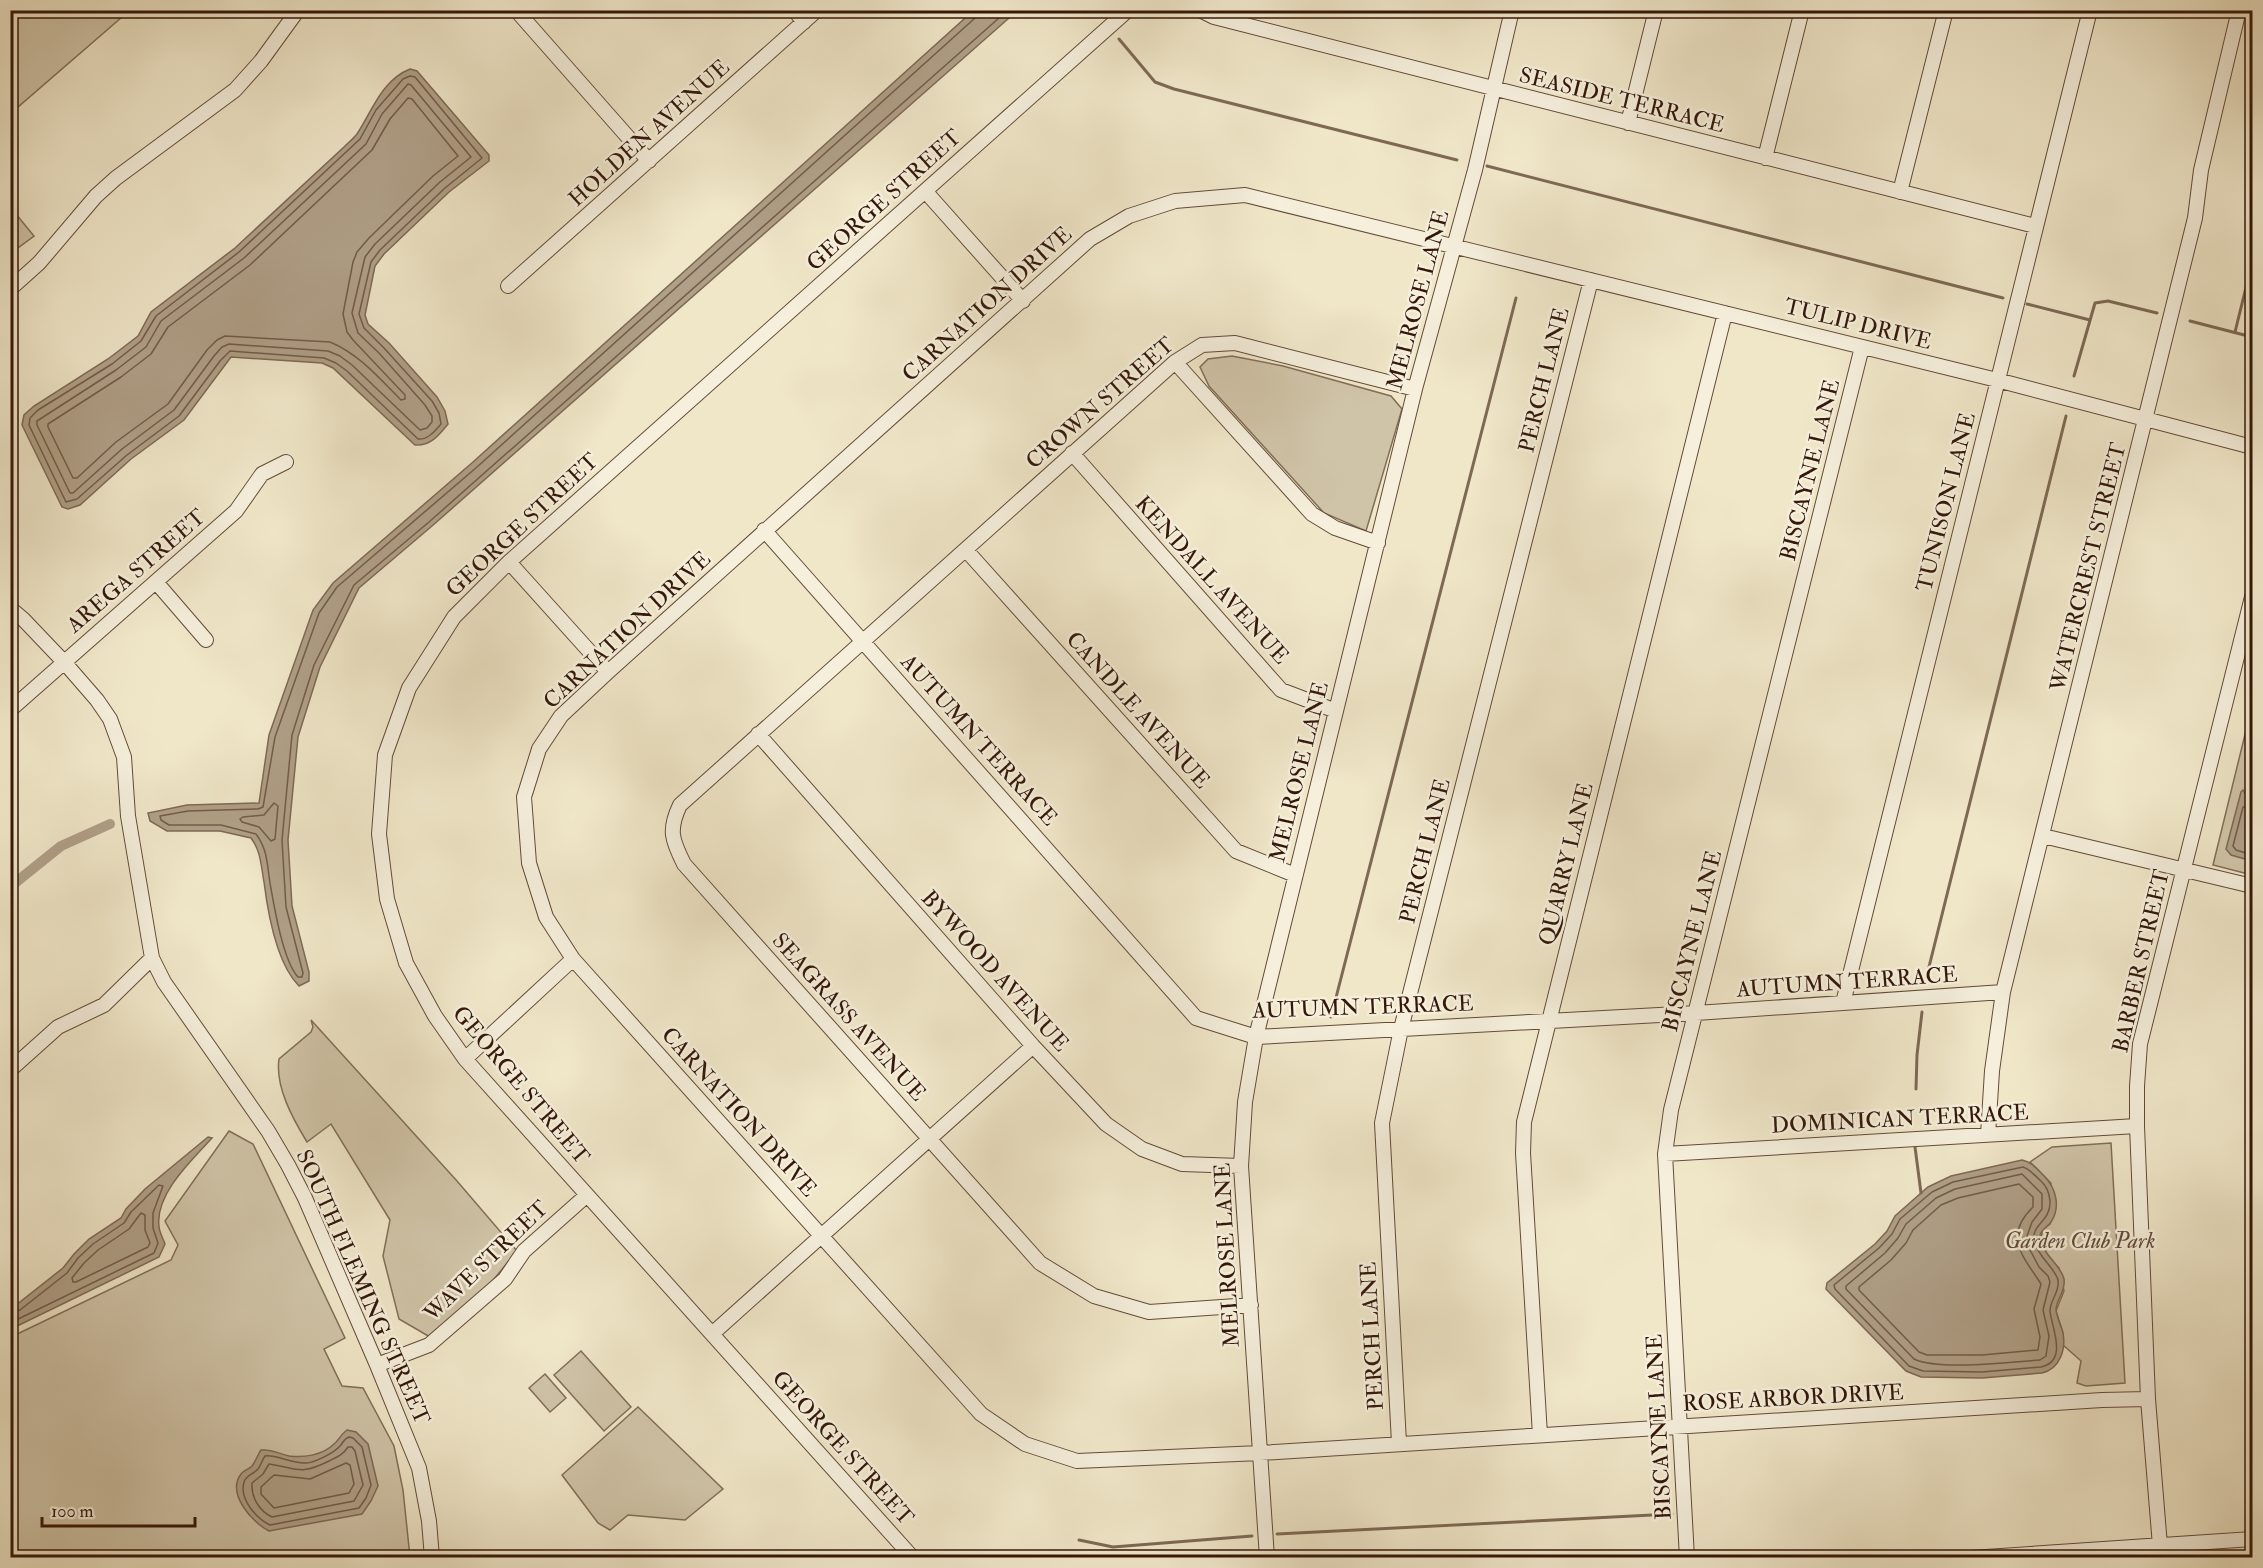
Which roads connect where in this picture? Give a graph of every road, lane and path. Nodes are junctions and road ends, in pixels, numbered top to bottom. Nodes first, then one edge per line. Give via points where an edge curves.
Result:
1 (298, 10) edge
2 (516, 10) edge
3 (794, 10) edge
4 (817, 10) edge
5 (1128, 10) edge
6 (1200, 10) edge
7 (1512, 10) edge
8 (1656, 10) edge
9 (1802, 10) edge
10 (1946, 10) edge
11 (2090, 10) edge
12 (2239, 10) edge
13 (804, 22) junction
14 (1494, 90) junction
15 (1628, 123) junction
16 (1765, 158) junction
17 (649, 161) junction
18 (926, 192) junction
19 (1900, 192) junction
20 (2035, 226) junction
21 (1453, 247) junction
22 (1591, 280) junction
23 (508, 286) dead end
24 (10, 289) edge
25 (1023, 301) junction
26 (1725, 313) junction
27 (1862, 347) junction
28 (1175, 362) junction
29 (1997, 380) junction
30 (1415, 390) junction
31 (2145, 420) junction
32 (2253, 447) edge
33 (1072, 453) junction
34 (286, 462) dead end
35 (764, 530) junction
36 (1378, 543) junction
37 (966, 550) junction
38 (509, 562) junction
39 (156, 582) junction
40 (2253, 597) edge
41 (10, 608) edge
42 (206, 640) dead end
43 (863, 641) junction
44 (64, 662) junction
45 (608, 672) junction
46 (10, 710) edge
47 (1336, 711) junction
48 (758, 735) junction
49 (2043, 836) junction
50 (2184, 868) junction
51 (1295, 875) junction
52 (2253, 885) edge
53 (152, 958) junction
54 (573, 959) junction
55 (2003, 993) junction
56 (1843, 1003) junction
57 (1696, 1013) junction
58 (1549, 1021) junction
59 (1401, 1029) junction
60 (1256, 1037) junction
61 (1033, 1046) junction
62 (465, 1059) junction
63 (10, 1070) edge
64 (2137, 1126) junction
65 (1988, 1136) junction
66 (929, 1138) junction
67 (1665, 1154) junction
68 (1241, 1166) junction
69 (587, 1196) junction
70 (821, 1236) junction
71 (1251, 1305) junction
72 (712, 1334) junction
73 (377, 1365) junction
74 (2148, 1399) junction
75 (1679, 1426) junction
76 (1540, 1435) junction
77 (1400, 1443) junction
78 (1260, 1453) junction
79 (2253, 1539) edge
80 (2160, 1552) edge
81 (432, 1557) edge
82 (913, 1557) edge
83 (1267, 1557) edge
84 (1687, 1557) edge
85 (1971, 1557) edge

1 - 24 street via 235,90 116,178 39,263
2 - 17 street
3 - 13 street
4 - 13 street, HOLDEN AVENUE
5 - 18 street, GEORGE STREET
6 - 14 street, SEASIDE TERRACE via 1214,17
7 - 14 street, MELROSE LANE
8 - 15 street
9 - 16 street
10 - 19 street
11 - 20 street, TUNISON LANE
12 - 31 street, WATERCREST STREET via 2201,170 2195,218
13 - 17 street, HOLDEN AVENUE
14 - 15 street, SEASIDE TERRACE
14 - 21 street, MELROSE LANE
15 - 16 street, SEASIDE TERRACE
16 - 19 street, SEASIDE TERRACE
17 - 23 street, HOLDEN AVENUE
18 - 25 street
18 - 38 street, GEORGE STREET
19 - 20 street, SEASIDE TERRACE
20 - 29 street, TUNISON LANE
21 - 22 street, TULIP DRIVE
21 - 25 street, CARNATION DRIVE via 1245,195 1175,201 1129,216 1090,239
21 - 30 street, MELROSE LANE
22 - 26 street, TULIP DRIVE
22 - 59 street, PERCH LANE
25 - 35 street, CARNATION DRIVE
26 - 27 street, TULIP DRIVE
26 - 58 street, QUARRY LANE
27 - 29 street, TULIP DRIVE
27 - 57 street, BISCAYNE LANE
28 - 30 street, CROWN STREET via 1202,345 1235,343
28 - 33 street, CROWN STREET
28 - 36 street via 1312,514 1335,528
29 - 31 street, TULIP DRIVE
29 - 56 street, TUNISON LANE
30 - 36 street, MELROSE LANE
31 - 32 street, TULIP DRIVE
31 - 49 street, WATERCREST STREET
33 - 37 street, CROWN STREET
33 - 47 street, KENDALL AVENUE via 1281,690
34 - 39 street, AREGA STREET via 262,474 236,511
35 - 43 street, AUTUMN TERRACE
35 - 45 street, CARNATION DRIVE
36 - 47 street, MELROSE LANE
37 - 43 street, CROWN STREET
37 - 51 street, CANDLE AVENUE via 1236,851
38 - 45 street
38 - 62 street, GEORGE STREET via 454,617 409,688 385,755 379,834 387,899 406,963 435,1016
39 - 42 street
39 - 44 street, AREGA STREET
40 - 50 street, BARBER STREET
41 - 44 street, SOUTH FLEMING STREET
43 - 48 street, SEAGRASS AVENUE
43 - 60 street, AUTUMN TERRACE via 1196,1018
44 - 46 street, AREGA STREET
44 - 53 street, SOUTH FLEMING STREET via 110,719 124,757 129,816
45 - 54 street, CARNATION DRIVE via 561,716 539,749 524,797 529,863 546,917
47 - 51 street, MELROSE LANE
48 - 61 street, BYWOOD AVENUE
48 - 66 street, SEAGRASS AVENUE via 680,806 672,821 672,841 684,864
49 - 50 street
49 - 55 street, WATERCREST STREET
50 - 52 street
50 - 64 street, BARBER STREET via 2140,1044
51 - 60 street, MELROSE LANE
53 - 63 street via 104,1005 58,1027
53 - 73 street, SOUTH FLEMING STREET via 164,982 288,1165
54 - 62 street
54 - 70 street, CARNATION DRIVE
55 - 56 street, AUTUMN TERRACE
55 - 65 street, WATERCREST STREET
56 - 57 street, AUTUMN TERRACE
57 - 58 street, AUTUMN TERRACE
57 - 67 street, BISCAYNE LANE via 1671,1110
58 - 59 street, AUTUMN TERRACE
58 - 76 street, QUARRY LANE via 1524,1122 1523,1153
59 - 60 street, AUTUMN TERRACE
59 - 77 street, PERCH LANE via 1382,1123
60 - 68 street, MELROSE LANE via 1245,1102
61 - 66 street
61 - 68 street, BYWOOD AVENUE via 1106,1125 1142,1149 1182,1164
62 - 69 street, GEORGE STREET
64 - 65 street, DOMINICAN TERRACE
64 - 74 street, BARBER STREET
65 - 67 street, DOMINICAN TERRACE
66 - 70 street
66 - 71 street, SEAGRASS AVENUE via 1040,1263 1094,1296 1149,1312
67 - 75 street, BISCAYNE LANE
68 - 71 street, MELROSE LANE
69 - 72 street, GEORGE STREET
69 - 73 street, WAVE STREET via 524,1251 504,1279 429,1345
70 - 72 street
70 - 78 street, CARNATION DRIVE via 981,1414 1025,1444 1077,1461
71 - 78 street, MELROSE LANE
72 - 82 street, GEORGE STREET
73 - 81 street, SOUTH FLEMING STREET via 419,1468
74 - 75 street, ROSE ARBOR DRIVE
74 - 80 street, BARBER STREET
75 - 76 street, ROSE ARBOR DRIVE
75 - 84 street, BISCAYNE LANE
76 - 77 street, ROSE ARBOR DRIVE
77 - 78 street, ROSE ARBOR DRIVE
78 - 83 street, MELROSE LANE
79 - 80 street
80 - 85 street

